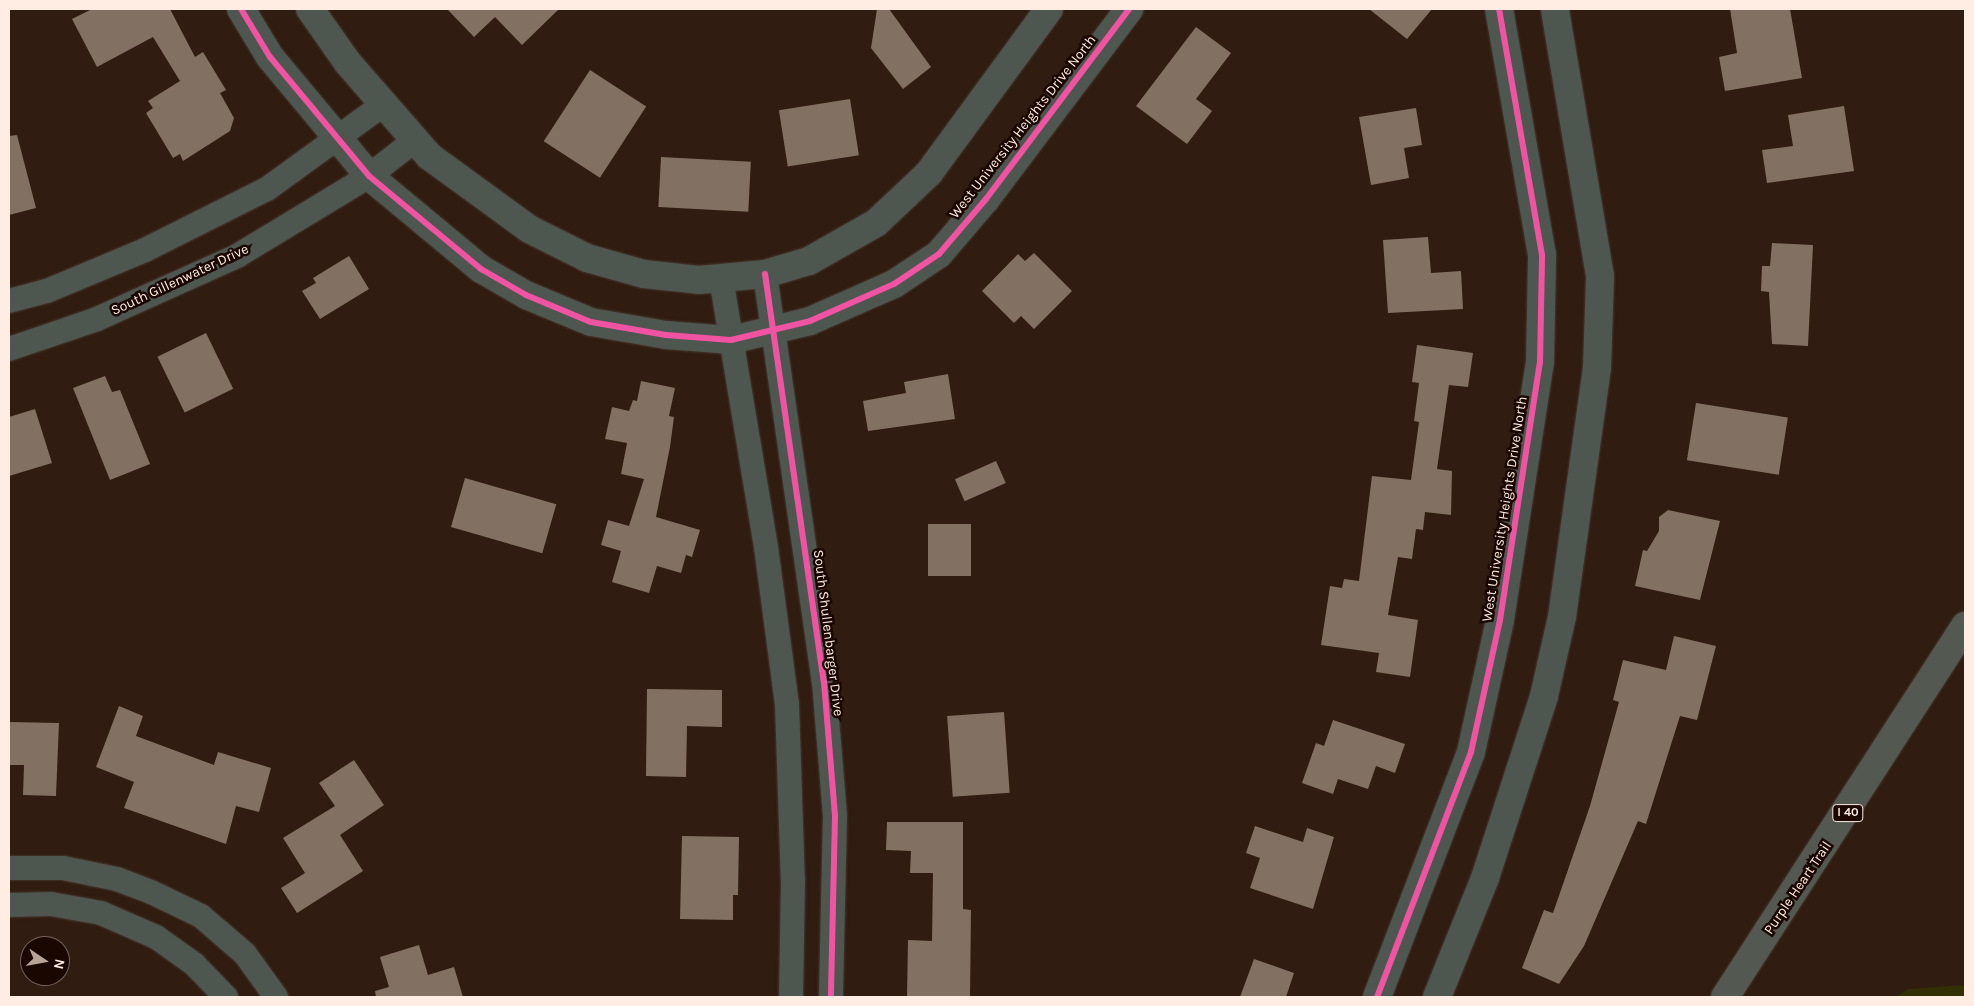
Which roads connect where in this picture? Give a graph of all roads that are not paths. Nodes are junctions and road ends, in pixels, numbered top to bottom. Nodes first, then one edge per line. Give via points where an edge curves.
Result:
1 (241, 9) edge
2 (310, 9) edge
3 (1050, 9) edge
4 (1130, 9) edge
5 (1499, 9) edge
6 (1555, 9) edge
7 (384, 104) junction
8 (337, 139) junction
9 (415, 140) junction
10 (368, 176) junction
11 (765, 274) junction
12 (721, 278) junction
13 (9, 301) edge
14 (774, 330) junction
15 (731, 340) junction
16 (9, 348) edge
17 (1965, 626) edge
18 (9, 868) edge
19 (9, 905) edge
20 (226, 997) edge
21 (276, 997) edge
22 (790, 997) edge
23 (831, 997) edge
24 (1377, 997) edge
25 (1437, 997) edge
26 (1725, 997) edge

1 - 8 street, West University Heights Drive North via 270,57
2 - 7 street via 348,63
3 - 11 street via 929,173 883,216 809,261
4 - 14 street, West University Heights Drive North via 986,199 939,254 894,284 810,321
5 - 24 street, West University Heights Drive North via 1542,255 1540,363 1500,620 1471,752
6 - 25 street via 1600,276 1597,368 1562,617 1544,696 1485,878
7 - 8 street
7 - 9 street
8 - 10 street, West University Heights Drive North
8 - 13 street via 267,190 145,250 47,290
9 - 10 street, South Gillenwater Drive
9 - 12 street via 429,156 529,229 588,258 644,274
10 - 15 street, West University Heights Drive North via 480,269 526,295 591,322
10 - 16 street, South Gillenwater Drive via 237,256 97,319
11 - 12 street
11 - 14 street, South Shullenbarger Drive
12 - 15 street
14 - 15 street, West University Heights Drive North
14 - 23 street, South Shullenbarger Drive via 824,682 835,816
15 - 22 street via 766,547 787,704 793,881
17 - 26 highway, Purple Heart Trail / I 40
18 - 21 street via 63,868 117,879 160,896 201,916 245,954
19 - 20 street via 51,904 101,913 156,937 194,964

